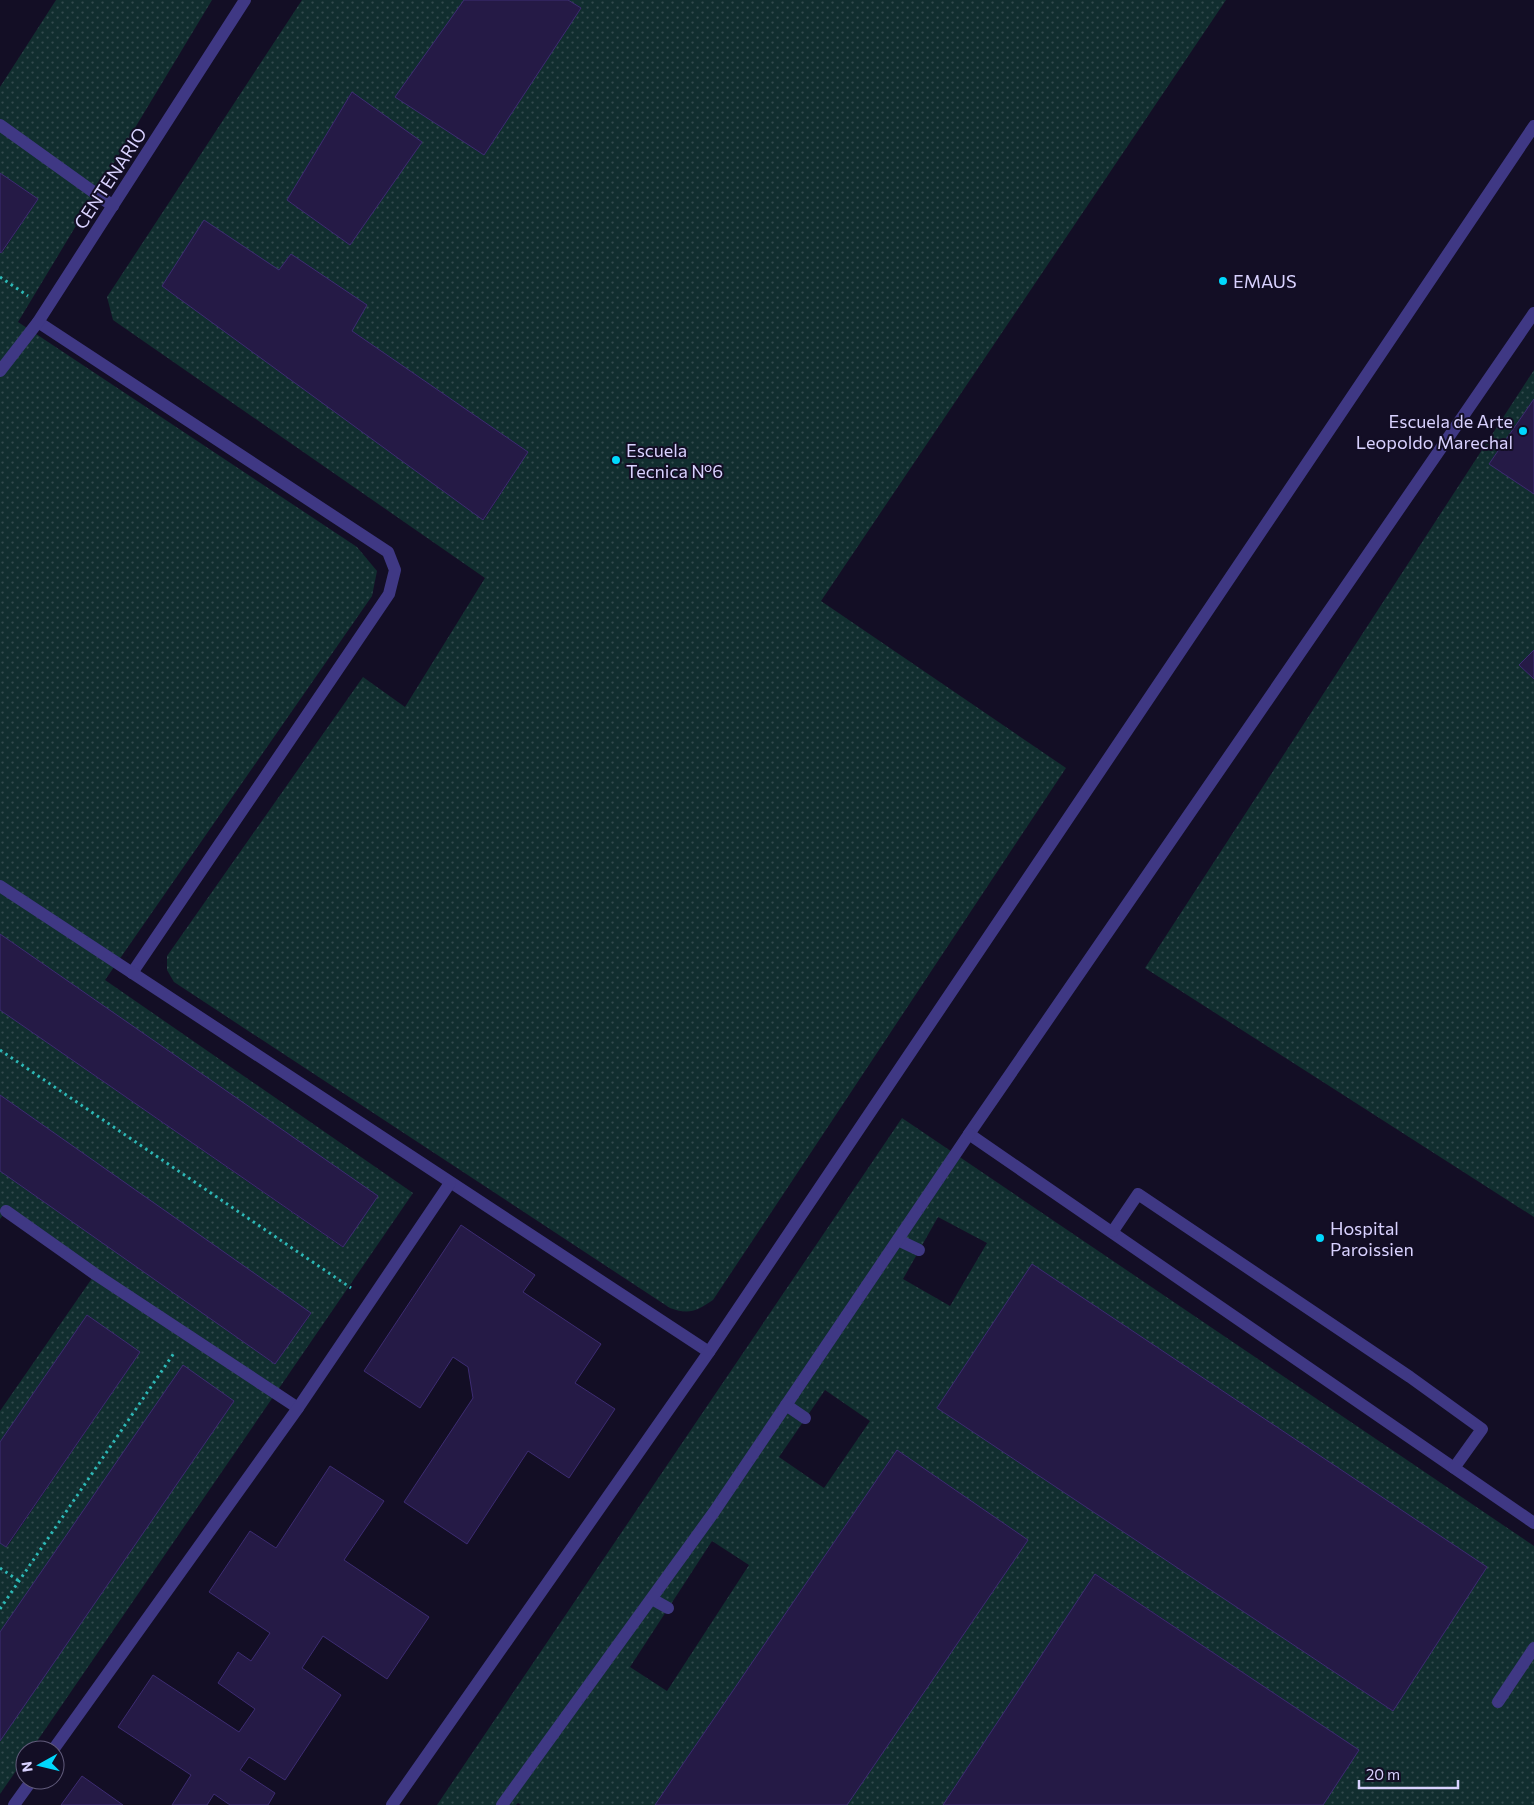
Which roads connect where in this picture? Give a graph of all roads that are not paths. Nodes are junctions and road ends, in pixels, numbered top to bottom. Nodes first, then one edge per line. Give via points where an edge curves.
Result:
1 (245, 0) edge
2 (0, 125) edge
3 (1534, 126) edge
4 (113, 206) junction
5 (1534, 313) edge
6 (38, 322) junction
7 (0, 371) edge
8 (0, 886) edge
9 (132, 973) junction
10 (969, 1134) junction
11 (450, 1183) junction
12 (6, 1211) dead end
13 (1113, 1232) junction
14 (898, 1240) junction
15 (919, 1250) dead end
16 (709, 1352) junction
17 (786, 1405) junction
18 (298, 1408) junction
19 (806, 1418) dead end
20 (1454, 1468) junction
21 (1534, 1523) edge
22 (652, 1599) junction
23 (668, 1608) dead end
24 (1534, 1648) edge
25 (1498, 1702) dead end
26 (60, 1740) edge
27 (25, 1790) edge
28 (14, 1805) edge
29 (392, 1805) edge
30 (502, 1805) edge

1 - 4 street, CENTENARIO
2 - 4 street
3 - 16 street
4 - 6 street, CENTENARIO
5 - 10 street
6 - 7 street, CENTENARIO
6 - 9 street via 388,552 395,570 389,594
8 - 9 street
9 - 11 street
10 - 13 street
10 - 14 street
11 - 16 street
11 - 18 street
12 - 18 street
13 - 20 street
13 - 20 street via 1138,1194 1410,1377 1482,1429
14 - 15 street
14 - 17 street
16 - 29 street
17 - 19 street
17 - 22 street
18 - 26 street
20 - 21 street
22 - 23 street
22 - 30 street
24 - 25 street
27 - 28 street

